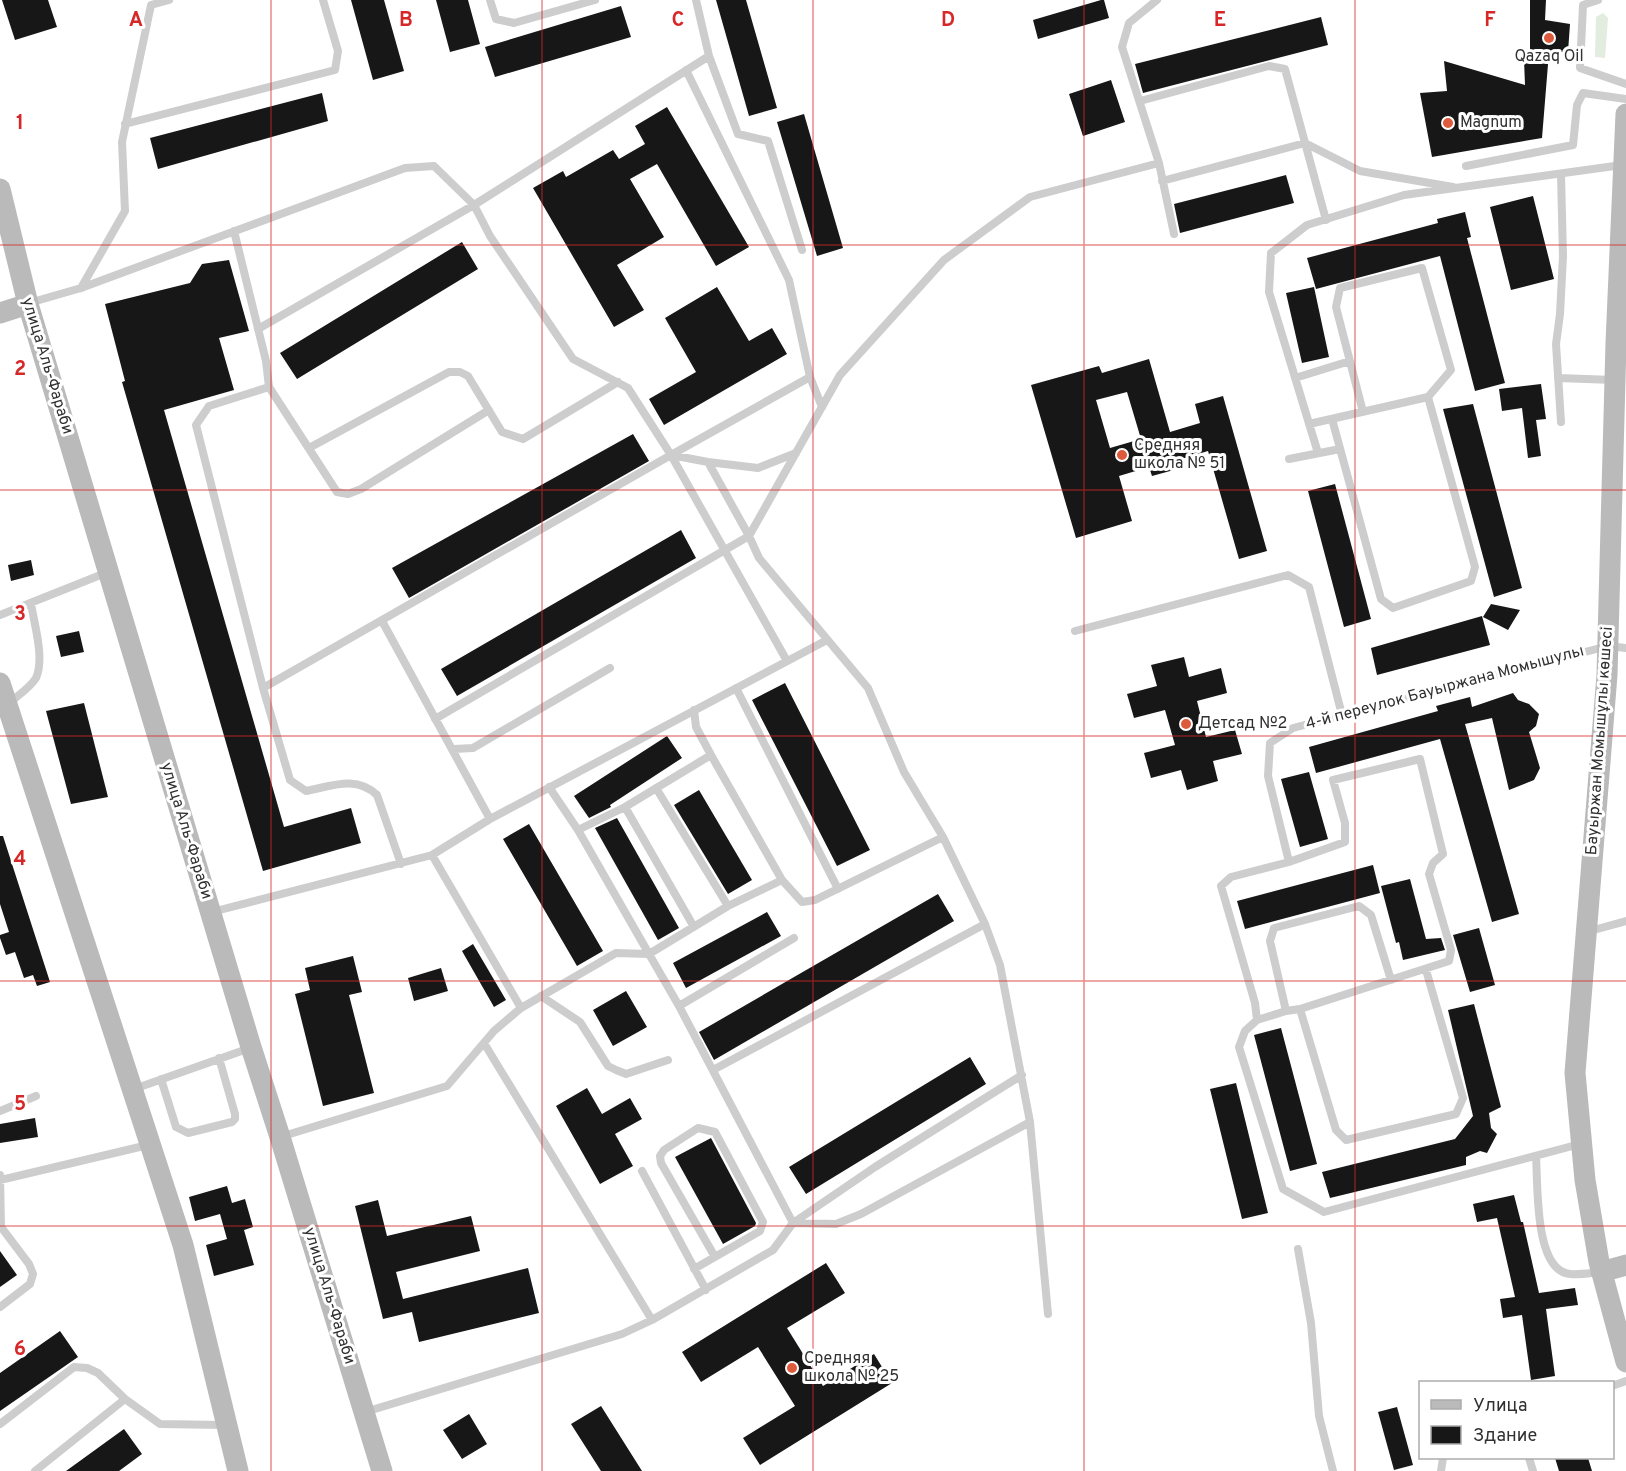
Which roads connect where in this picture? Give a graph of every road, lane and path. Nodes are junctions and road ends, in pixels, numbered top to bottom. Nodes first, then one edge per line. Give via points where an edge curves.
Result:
1 (168, 0) edge
2 (323, 0) edge
3 (490, 0) edge
4 (595, 0) edge
5 (696, 0) edge
6 (1157, 0) edge
7 (1598, 0) edge
8 (709, 56) junction
9 (686, 70) junction
10 (1626, 84) edge
11 (1626, 99) edge
12 (1140, 102) junction
13 (1626, 114) edge
14 (125, 124) junction
15 (1305, 143) junction
16 (1159, 163) junction
17 (1625, 165) edge
18 (1466, 166) dead end
19 (1561, 174) junction
20 (1162, 182) junction
21 (0, 189) edge
22 (1464, 189) junction
23 (474, 205) junction
24 (1326, 220) junction
25 (234, 231) junction
26 (1174, 234) dead end
27 (802, 250) dead end
28 (81, 288) junction
29 (11, 308) edge
30 (1622, 322) edge
31 (258, 329) junction
32 (1350, 361) junction
33 (810, 377) junction
34 (1295, 378) junction
35 (1558, 378) junction
36 (1615, 380) junction
37 (618, 382) junction
38 (269, 387) junction
39 (1428, 397) junction
40 (822, 407) junction
41 (489, 410) junction
42 (1364, 412) junction
43 (1332, 419) junction
44 (1561, 422) dead end
45 (1309, 424) junction
46 (309, 448) junction
47 (1340, 449) junction
48 (796, 453) junction
49 (1318, 453) junction
50 (671, 455) junction
51 (1289, 459) dead end
52 (708, 462) junction
53 (749, 536) junction
54 (725, 550) junction
55 (109, 572) junction
56 (31, 603) junction
57 (0, 615) edge
58 (382, 621) junction
59 (1075, 631) dead end
60 (827, 640) junction
61 (1617, 647) edge
62 (787, 661) junction
63 (610, 668) dead end
64 (0, 683) edge
65 (263, 688) junction
66 (736, 688) junction
67 (694, 710) junction
68 (6, 711) edge
69 (1342, 715) junction
70 (435, 719) junction
71 (454, 749) junction
72 (711, 755) junction
73 (549, 787) junction
74 (656, 788) junction
75 (625, 807) junction
76 (490, 819) junction
77 (578, 830) junction
78 (943, 837) junction
79 (432, 855) junction
80 (1289, 862) junction
81 (401, 864) junction
82 (782, 880) junction
83 (838, 889) junction
84 (728, 906) junction
85 (211, 912) junction
86 (1626, 921) edge
87 (985, 924) junction
88 (694, 927) junction
89 (1586, 932) junction
90 (794, 938) dead end
91 (649, 954) junction
92 (1426, 970) junction
93 (1391, 980) junction
94 (541, 996) junction
95 (679, 1006) junction
96 (521, 1008) junction
97 (1300, 1009) junction
98 (1286, 1011) junction
99 (1257, 1020) junction
100 (484, 1043) junction
101 (251, 1047) junction
102 (219, 1058) junction
103 (668, 1060) dead end
104 (713, 1070) junction
105 (1022, 1075) junction
106 (161, 1079) junction
107 (132, 1090) junction
108 (36, 1096) dead end
109 (0, 1112) edge
110 (1030, 1122) junction
111 (280, 1137) junction
112 (1581, 1144) junction
113 (150, 1145) junction
114 (1536, 1156) junction
115 (642, 1171) dead end
116 (0, 1178) edge
117 (793, 1223) junction
118 (1, 1228) edge
119 (1298, 1249) dead end
120 (715, 1257) junction
121 (1626, 1265) edge
122 (694, 1269) junction
123 (1601, 1272) junction
124 (706, 1290) junction
125 (0, 1307) edge
126 (1048, 1314) dead end
127 (652, 1320) junction
128 (1626, 1362) edge
129 (125, 1399) junction
130 (364, 1412) junction
131 (0, 1424) edge
132 (226, 1425) junction
133 (35, 1471) edge
134 (238, 1471) edge
135 (382, 1471) edge
136 (1333, 1471) edge

1 - 14 lane via 151,5
2 - 14 lane via 338,51 335,69
3 - 4 lane via 496,19 514,23
5 - 8 lane
6 - 12 lane via 1129,23 1122,47
7 - 10 lane via 1582,5 1580,68
8 - 9 lane
8 - 27 lane via 738,134 768,141
9 - 23 lane
9 - 33 lane via 789,280
11 - 18 lane via 1583,93 1577,105 1573,145
12 - 15 lane via 1269,66 1285,69
12 - 16 lane
13 - 17 main road, Бауыржан Момышұлы көшесі
14 - 28 lane via 125,210
15 - 20 lane
15 - 22 lane via 1360,171
15 - 24 lane
16 - 20 lane
16 - 40 lane via 1030,197 944,260 840,375
17 - 19 lane
17 - 30 main road, Бауыржан Момышұлы көшесі
19 - 22 lane
19 - 35 lane via 1563,256 1556,345
20 - 26 lane
21 - 29 main road, улица Аль-Фараби
22 - 24 lane via 1404,195
23 - 25 lane via 434,166 405,168
23 - 31 lane
23 - 37 lane via 490,236 573,359
24 - 34 lane via 1307,225 1271,253 1269,292
25 - 28 lane
25 - 31 lane
28 - 29 lane
29 - 55 main road, улица Аль-Фараби
30 - 36 main road, Бауыржан Момышұлы көшесі
31 - 38 lane
32 - 34 lane
32 - 39 lane via 1336,307 1340,288 1422,268 1451,370
32 - 42 lane
33 - 40 lane
33 - 50 lane
34 - 45 lane
35 - 36 lane
35 - 44 lane
36 - 61 main road, Бауыржан Момышұлы көшесі
37 - 41 lane via 523,439 502,432
37 - 50 lane via 628,388
38 - 46 lane
38 - 65 lane via 209,406 196,425
39 - 42 lane
39 - 47 lane via 1475,567 1471,581 1393,608 1381,600
40 - 48 lane
41 - 46 lane via 468,376 449,372
41 - 46 lane via 348,494 337,492
42 - 43 lane
43 - 45 lane
43 - 47 lane
45 - 49 lane
47 - 49 lane
48 - 52 lane via 758,468
48 - 53 lane
49 - 51 lane
50 - 52 lane
50 - 54 lane
50 - 58 lane
52 - 53 lane
53 - 54 lane
53 - 60 lane via 759,558
54 - 62 lane
54 - 70 lane
55 - 56 lane
55 - 85 main road, улица Аль-Фараби
56 - 57 lane
56 - 68 lane via 40,661 35,678
58 - 65 lane
58 - 70 lane
59 - 69 lane via 1288,575 1309,587
60 - 62 lane
60 - 78 lane via 868,688 904,772
61 - 69 lane, 4-й переулок Бауыржана Момышулы
61 - 89 main road, Бауыржан Момышұлы көшесі
62 - 66 lane
63 - 71 lane via 473,748
64 - 68 main road
65 - 81 lane via 290,780 306,791 357,782 369,787 377,795
66 - 67 lane
66 - 83 lane
67 - 72 lane via 696,727
67 - 73 lane
68 - 107 main road
69 - 80 lane, 4-й переулок Бауыржана Момышулы via 1293,728 1270,743 1268,776
70 - 71 lane
71 - 76 lane
72 - 74 lane
72 - 82 lane
73 - 76 lane
73 - 77 lane
74 - 75 lane
74 - 84 lane
75 - 77 lane
75 - 88 lane
76 - 79 lane
77 - 91 lane
78 - 83 lane
78 - 87 lane
79 - 81 lane
79 - 96 lane
80 - 92 lane via 1345,842 1345,823 1333,780 1420,759 1443,854 1433,863 1429,874 1451,950 1449,961
80 - 99 lane via 1231,877 1221,886
81 - 85 lane
82 - 83 lane via 802,902
82 - 84 lane
84 - 88 lane
85 - 101 main road, улица Аль-Фараби
86 - 89 lane
87 - 104 lane
87 - 105 lane via 1000,965
88 - 91 lane
89 - 112 main road, Бауыржан Момышұлы көшесі via 1575,1072
90 - 95 lane
91 - 94 lane via 616,952
91 - 95 lane
92 - 93 lane
92 - 97 lane via 1463,1098 1455,1114 1346,1140 1336,1130
93 - 97 lane
93 - 98 lane via 1371,915 1359,906 1274,928 1270,941
94 - 96 lane
94 - 103 lane via 580,1022 608,1066 626,1074
95 - 104 lane
96 - 100 lane
97 - 98 lane
98 - 99 lane
99 - 114 lane via 1245,1031 1239,1047 1283,1189 1324,1212
100 - 111 lane via 447,1086
100 - 127 lane
101 - 102 lane
101 - 111 main road, улица Аль-Фараби
102 - 106 lane
102 - 106 lane via 236,1114 232,1122 188,1132 176,1127
104 - 117 lane
105 - 110 lane
105 - 117 lane
106 - 107 lane
107 - 113 main road
108 - 109 lane
110 - 117 lane via 861,1214 836,1224
110 - 126 lane
111 - 130 main road, улица Аль-Фараби
112 - 114 lane
112 - 123 main road, Бауыржан Момышұлы көшесі
113 - 116 lane
113 - 132 main road via 183,1245
114 - 123 lane via 1542,1241 1554,1267 1569,1275
115 - 122 lane
116 - 118 lane
117 - 124 lane via 772,1250
118 - 125 lane via 33,1274 30,1284
119 - 136 lane via 1311,1323 1319,1416
120 - 120 lane via 760,1231 763,1222 715,1132 698,1128 660,1156
120 - 122 lane
121 - 123 main road
122 - 124 lane
123 - 128 main road, Бауыржан Момышұлы көшесі
124 - 127 lane
127 - 130 lane via 622,1334
129 - 131 lane via 98,1373 74,1367
129 - 132 lane via 160,1424
129 - 133 lane
130 - 135 main road, улица Аль-Фараби
132 - 134 main road

